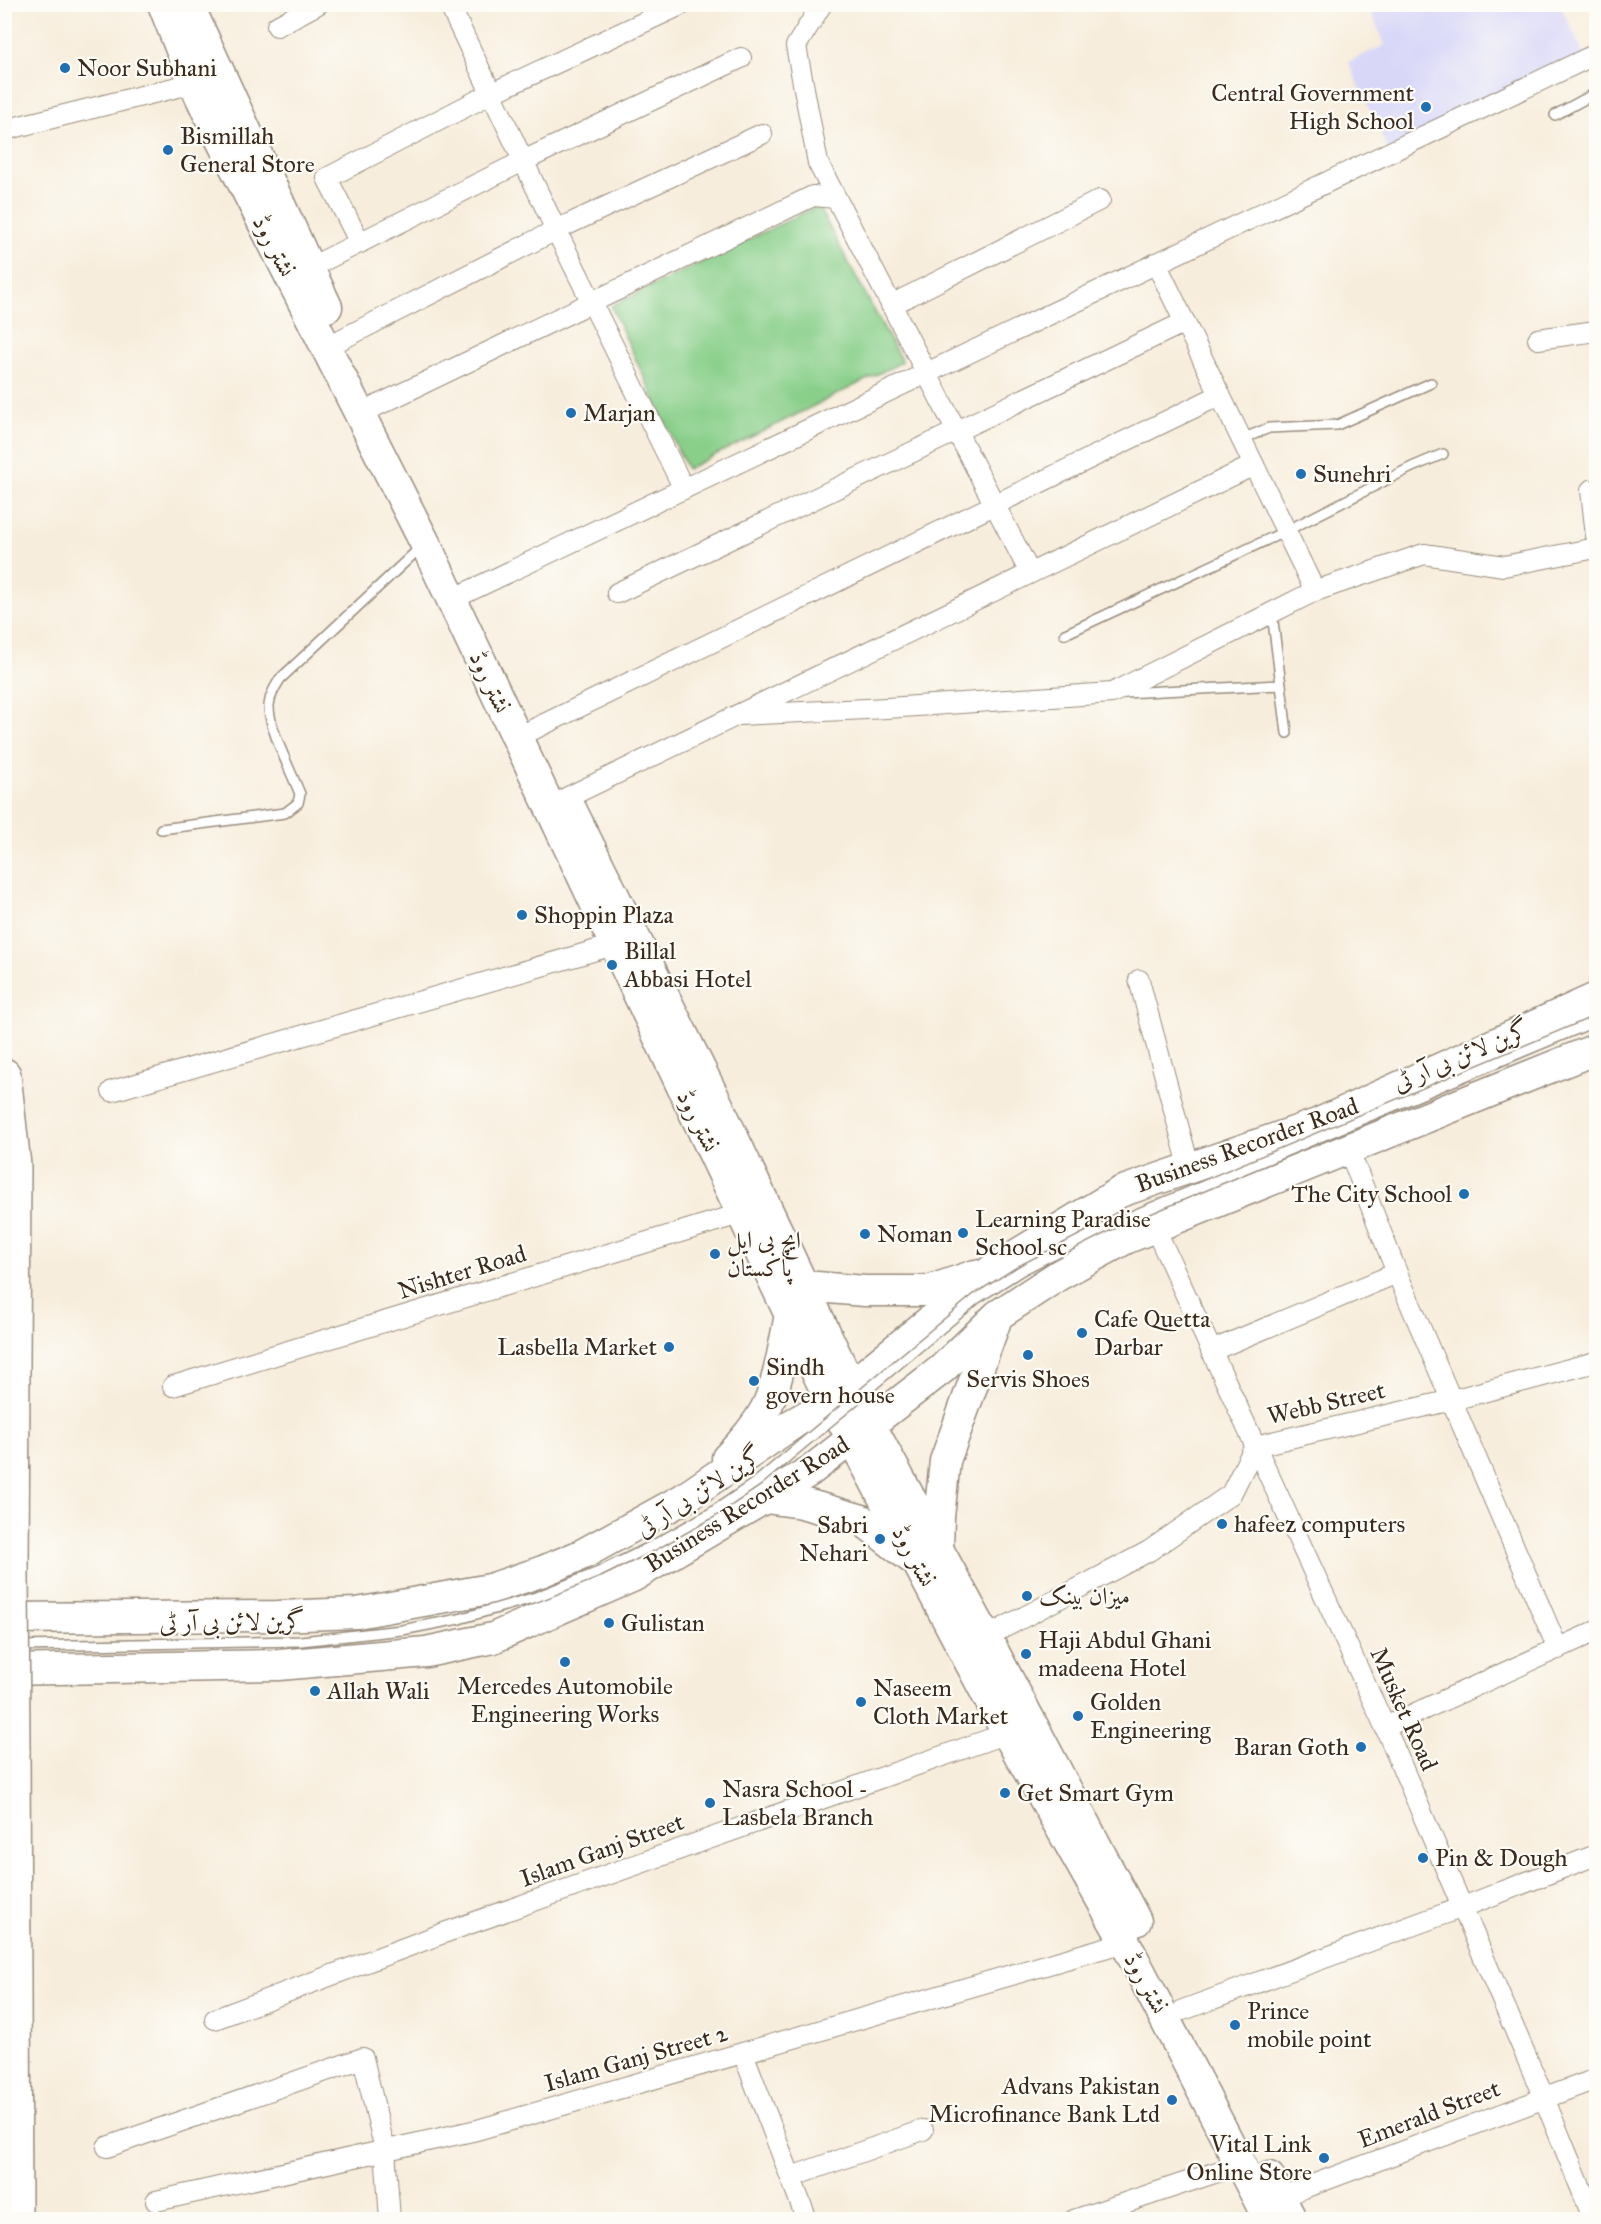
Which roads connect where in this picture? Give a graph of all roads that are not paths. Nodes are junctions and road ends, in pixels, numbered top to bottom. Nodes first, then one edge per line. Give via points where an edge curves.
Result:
1 (163, 4) edge
2 (188, 4) edge
3 (318, 4) edge
4 (449, 4) edge
5 (682, 4) edge
6 (822, 4) edge
7 (277, 26) dead end
8 (1596, 54) edge
9 (741, 58) dead end
10 (194, 83) junction
11 (492, 93) junction
12 (1596, 93) edge
13 (1555, 115) dead end
14 (4, 130) edge
15 (762, 134) dead end
16 (523, 161) junction
17 (836, 198) junction
18 (1100, 200) dead end
19 (556, 230) junction
20 (360, 243) junction
21 (1156, 263) junction
22 (309, 268) junction
23 (592, 303) junction
24 (891, 305) junction
25 (1185, 321) junction
26 (1596, 331) edge
27 (342, 339) junction
28 (1538, 339) dead end
29 (926, 373) junction
30 (1431, 383) dead end
31 (1220, 395) junction
32 (374, 407) junction
33 (956, 431) junction
34 (1242, 439) junction
35 (1443, 454) dead end
36 (1254, 465) junction
37 (684, 489) junction
38 (1592, 490) dead end
39 (994, 504) junction
40 (1286, 531) junction
41 (1596, 536) edge
42 (425, 543) junction
43 (1596, 548) edge
44 (1030, 573) junction
45 (1316, 591) junction
46 (617, 593) dead end
47 (465, 594) junction
48 (1272, 613) junction
49 (1065, 634) dead end
50 (1281, 685) junction
51 (1112, 693) junction
52 (738, 715) junction
53 (532, 730) junction
54 (1287, 733) dead end
55 (566, 798) junction
56 (161, 829) dead end
57 (625, 941) junction
58 (1140, 980) dead end
59 (1596, 999) edge
60 (1596, 1021) edge
61 (1596, 1049) edge
62 (4, 1075) edge
63 (112, 1091) dead end
64 (1348, 1148) junction
65 (1189, 1166) junction
66 (754, 1209) junction
67 (1154, 1226) junction
68 (993, 1269) junction
69 (1397, 1273) junction
70 (804, 1286) junction
71 (790, 1315) junction
72 (998, 1315) junction
73 (1211, 1351) junction
74 (1596, 1362) edge
75 (173, 1386) dead end
76 (841, 1394) junction
77 (1452, 1400) junction
78 (861, 1431) junction
79 (1255, 1446) junction
80 (765, 1498) junction
81 (683, 1499) junction
82 (928, 1556) junction
83 (4, 1618) edge
84 (1596, 1631) edge
85 (986, 1637) junction
86 (4, 1646) edge
87 (1558, 1649) junction
88 (4, 1670) edge
89 (1385, 1727) junction
90 (1007, 1732) junction
91 (1596, 1855) edge
92 (1463, 1907) junction
93 (1125, 1942) junction
94 (1183, 2010) junction
95 (215, 2019) dead end
96 (743, 2054) junction
97 (1596, 2079) edge
98 (1544, 2098) junction
99 (923, 2130) dead end
100 (107, 2147) dead end
101 (385, 2150) junction
102 (1241, 2164) junction
103 (791, 2177) junction
104 (156, 2201) dead end
105 (1280, 2212) edge
106 (15, 2220) edge
107 (390, 2220) edge
108 (807, 2220) edge
109 (1074, 2220) edge
110 (1594, 2220) edge

1 - 10 main road, نشتر روڈ
2 - 22 main road, نشتر روڈ
3 - 7 street
4 - 11 street
5 - 11 street
6 - 17 street via 796,46 818,163
8 - 21 street
9 - 16 street
10 - 14 street
10 - 42 main road, نشتر روڈ
11 - 16 street
11 - 20 street via 327,178
12 - 13 lane
15 - 19 street
16 - 19 street
16 - 20 street
17 - 23 street via 813,196
17 - 24 street
18 - 24 street
19 - 23 street
19 - 27 street
20 - 22 street
21 - 25 street
21 - 29 street
22 - 27 main road, نشتر روڈ
23 - 32 street
23 - 37 street
24 - 29 street
25 - 31 street
25 - 33 street
26 - 28 street
27 - 32 main road, نشتر روڈ
29 - 33 street
29 - 37 street
30 - 34 lane via 1336,425 1269,428
31 - 34 street
31 - 39 street
32 - 47 main road, نشتر روڈ
33 - 39 street
33 - 46 street
34 - 36 street
35 - 40 lane
36 - 40 street
36 - 44 street
37 - 47 street
38 - 41 street
39 - 44 street
39 - 53 street
40 - 45 street
40 - 49 lane
42 - 56 lane via 280,679 272,693 270,719 300,794 298,803 285,813
42 - 57 main road, نشتر روڈ
43 - 45 street via 1504,566 1424,554
44 - 52 street
45 - 48 street
47 - 53 main road, نشتر روڈ
48 - 50 lane
48 - 51 street
50 - 51 lane
50 - 54 lane
51 - 52 street
52 - 55 street
53 - 55 main road, نشتر روڈ
55 - 57 main road, نشتر روڈ
57 - 63 street
57 - 66 main road, نشتر روڈ
58 - 65 street
59 - 65 main road, Business Recorder Road via 1317,1124
60 - 86 lane, گرین لائن بی آر ٹی, bridge via 1050,1254 976,1299 735,1498 625,1561 545,1594 459,1619 340,1638
61 - 64 main road, Business Recorder Road
62 - 106 highway, bridge via 14,1165
64 - 67 main road, Business Recorder Road
64 - 69 street
65 - 68 main road, Business Recorder Road via 1120,1192
66 - 70 main road, نشتر روڈ
66 - 71 main road, نشتر روڈ
66 - 75 street, Nishter Road
67 - 72 main road, Business Recorder Road via 1059,1275
67 - 73 street, Musket Road
68 - 70 main road via 928,1291
68 - 76 main road, Business Recorder Road
69 - 73 street
69 - 77 street
70 - 76 main road, نشتر روڈ
71 - 76 main road, نشتر روڈ
71 - 81 main road via 767,1406 737,1448
72 - 78 main road, Business Recorder Road via 942,1369
72 - 82 main road via 945,1461 939,1517
73 - 79 street, Musket Road
74 - 77 street, Webb Street
76 - 78 main road, نشتر روڈ
76 - 81 main road, Business Recorder Road
77 - 79 street, Webb Street
77 - 87 street
78 - 80 main road, Business Recorder Road via 810,1471
78 - 82 main road, نشتر روڈ
79 - 85 street, Webb Street via 1231,1494 1149,1551
79 - 89 street, Musket Road
80 - 82 main road via 802,1503 862,1520
80 - 88 main road, Business Recorder Road via 633,1576 493,1638 426,1652 279,1665
81 - 83 main road, Business Recorder Road via 582,1555 490,1589 357,1613
82 - 85 main road, نشتر روڈ
82 - 90 main road, نشتر روڈ
84 - 87 street
85 - 94 main road, نشتر روڈ
87 - 89 street
89 - 92 street, Musket Road
90 - 93 main road, نشتر روڈ
90 - 95 street, Islam Ganj Street
91 - 92 street
92 - 94 street
92 - 98 street, Musket Road
93 - 96 street, Islam Ganj Street 2
93 - 102 main road, نشتر روڈ
94 - 105 main road, نشتر روڈ
96 - 101 street, Islam Ganj Street 2 via 477,2130
96 - 103 street
97 - 98 street, Emerald Street
98 - 105 street, Emerald Street
98 - 110 street, Musket Road
99 - 103 street
100 - 101 street via 363,2058
101 - 104 street, Islam Ganj Street 2
101 - 107 street
102 - 105 main road, نشتر روڈ
102 - 109 street
103 - 108 street

